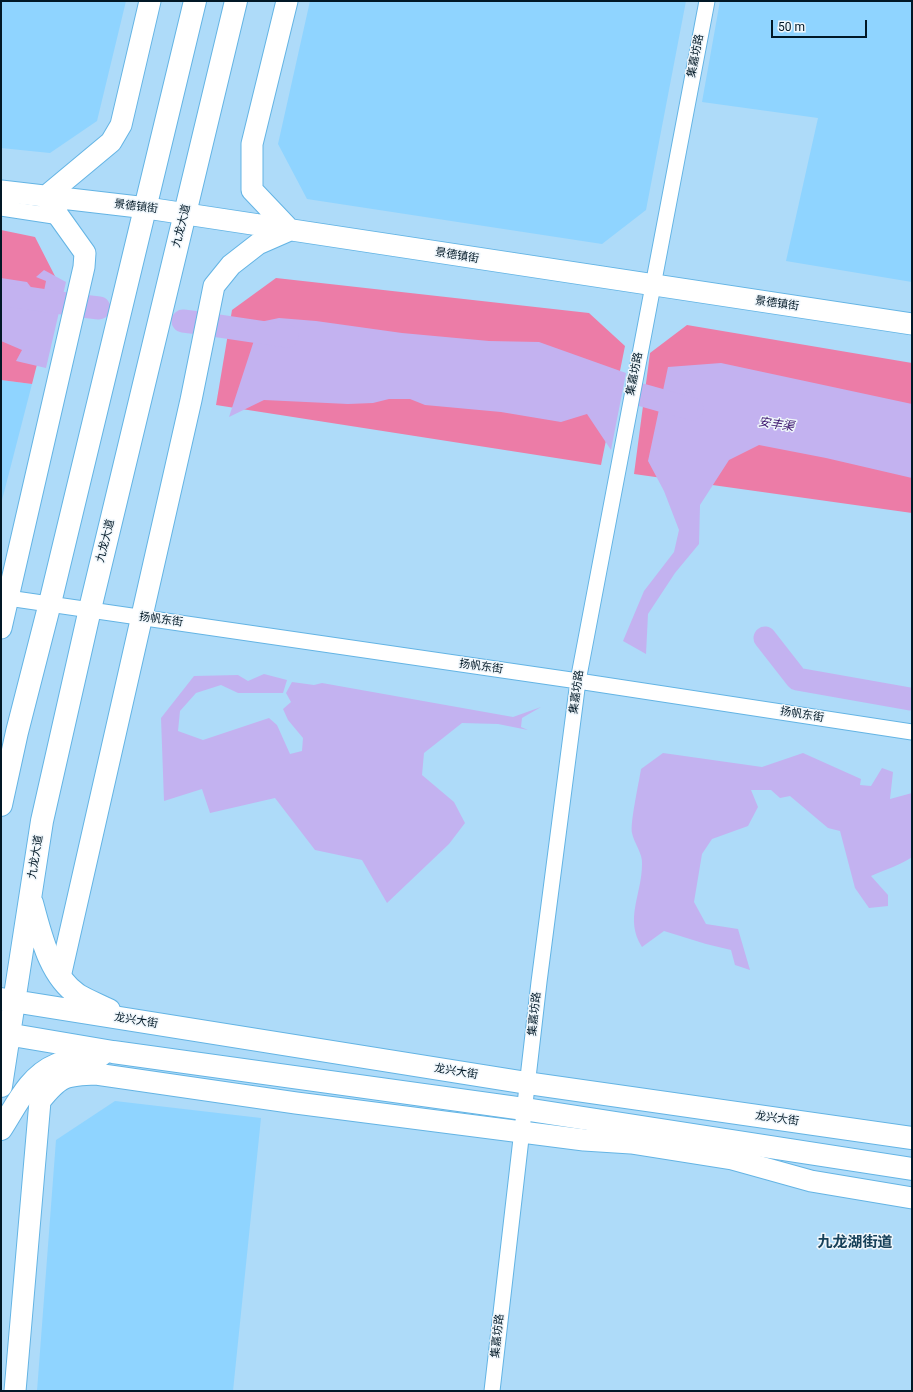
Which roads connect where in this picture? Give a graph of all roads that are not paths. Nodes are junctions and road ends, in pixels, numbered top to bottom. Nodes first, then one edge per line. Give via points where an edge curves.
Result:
1 (150, 1) edge
2 (196, 1) edge
3 (236, 1) edge
4 (287, 1) edge
5 (707, 1) edge
6 (1, 191) edge
7 (45, 196) junction
8 (1, 208) edge
9 (147, 208) junction
10 (185, 214) junction
11 (60, 217) junction
12 (290, 230) junction
13 (652, 286) junction
14 (912, 324) edge
15 (4, 597) edge
16 (50, 603) junction
17 (90, 610) junction
18 (141, 617) junction
19 (1, 628) edge
20 (578, 681) junction
21 (912, 732) edge
22 (1, 805) edge
23 (30, 895) junction
24 (60, 977) junction
25 (7, 1000) edge
26 (132, 1021) junction
27 (5, 1033) edge
28 (113, 1052) junction
29 (48, 1079) junction
30 (527, 1083) junction
31 (1, 1086) edge
32 (524, 1110) junction
33 (1, 1129) edge
34 (521, 1132) junction
35 (912, 1138) edge
36 (902, 1168) edge
37 (912, 1178) edge
38 (912, 1198) edge
39 (15, 1391) edge
40 (492, 1391) edge

1 - 7 main road via 121,125 111,142
2 - 9 main road
3 - 10 main road, 九龙大道
4 - 12 main road via 252,144 252,190
5 - 13 street, 集嘉坊路
6 - 7 main road, 景德镇街
7 - 9 main road, 景德镇街
7 - 11 main road
8 - 11 street
9 - 10 main road, 景德镇街
9 - 16 main road
10 - 12 main road, 景德镇街
10 - 17 main road, 九龙大道
11 - 15 main road via 85,253 84,267
12 - 13 main road, 景德镇街
12 - 18 main road via 258,244 231,265 214,286 191,400
13 - 14 main road, 景德镇街
13 - 20 street, 集嘉坊路
15 - 16 street, 扬帆东街
15 - 19 main road
16 - 17 street, 扬帆东街
16 - 22 main road
17 - 18 street, 扬帆东街
17 - 23 main road, 九龙大道 via 42,821
18 - 20 street, 扬帆东街
18 - 24 main road
20 - 21 street, 扬帆东街
20 - 30 street, 集嘉坊路
23 - 24 main road via 43,942
23 - 25 main road, 九龙大道
24 - 26 main road via 78,995
25 - 26 main road, 龙兴大街
25 - 27 main road, 九龙大道
26 - 30 main road, 龙兴大街
27 - 28 main road
27 - 31 main road, 九龙大道
28 - 29 main road via 56,1064
28 - 32 main road
29 - 33 main road via 28,1085
29 - 34 main road via 96,1074
29 - 39 main road via 40,1101
30 - 32 street, 集嘉坊路
30 - 35 main road, 龙兴大街
32 - 34 street, 集嘉坊路
32 - 36 main road
34 - 38 main road via 631,1143 732,1159 811,1181
34 - 40 street, 集嘉坊路
36 - 37 main road

